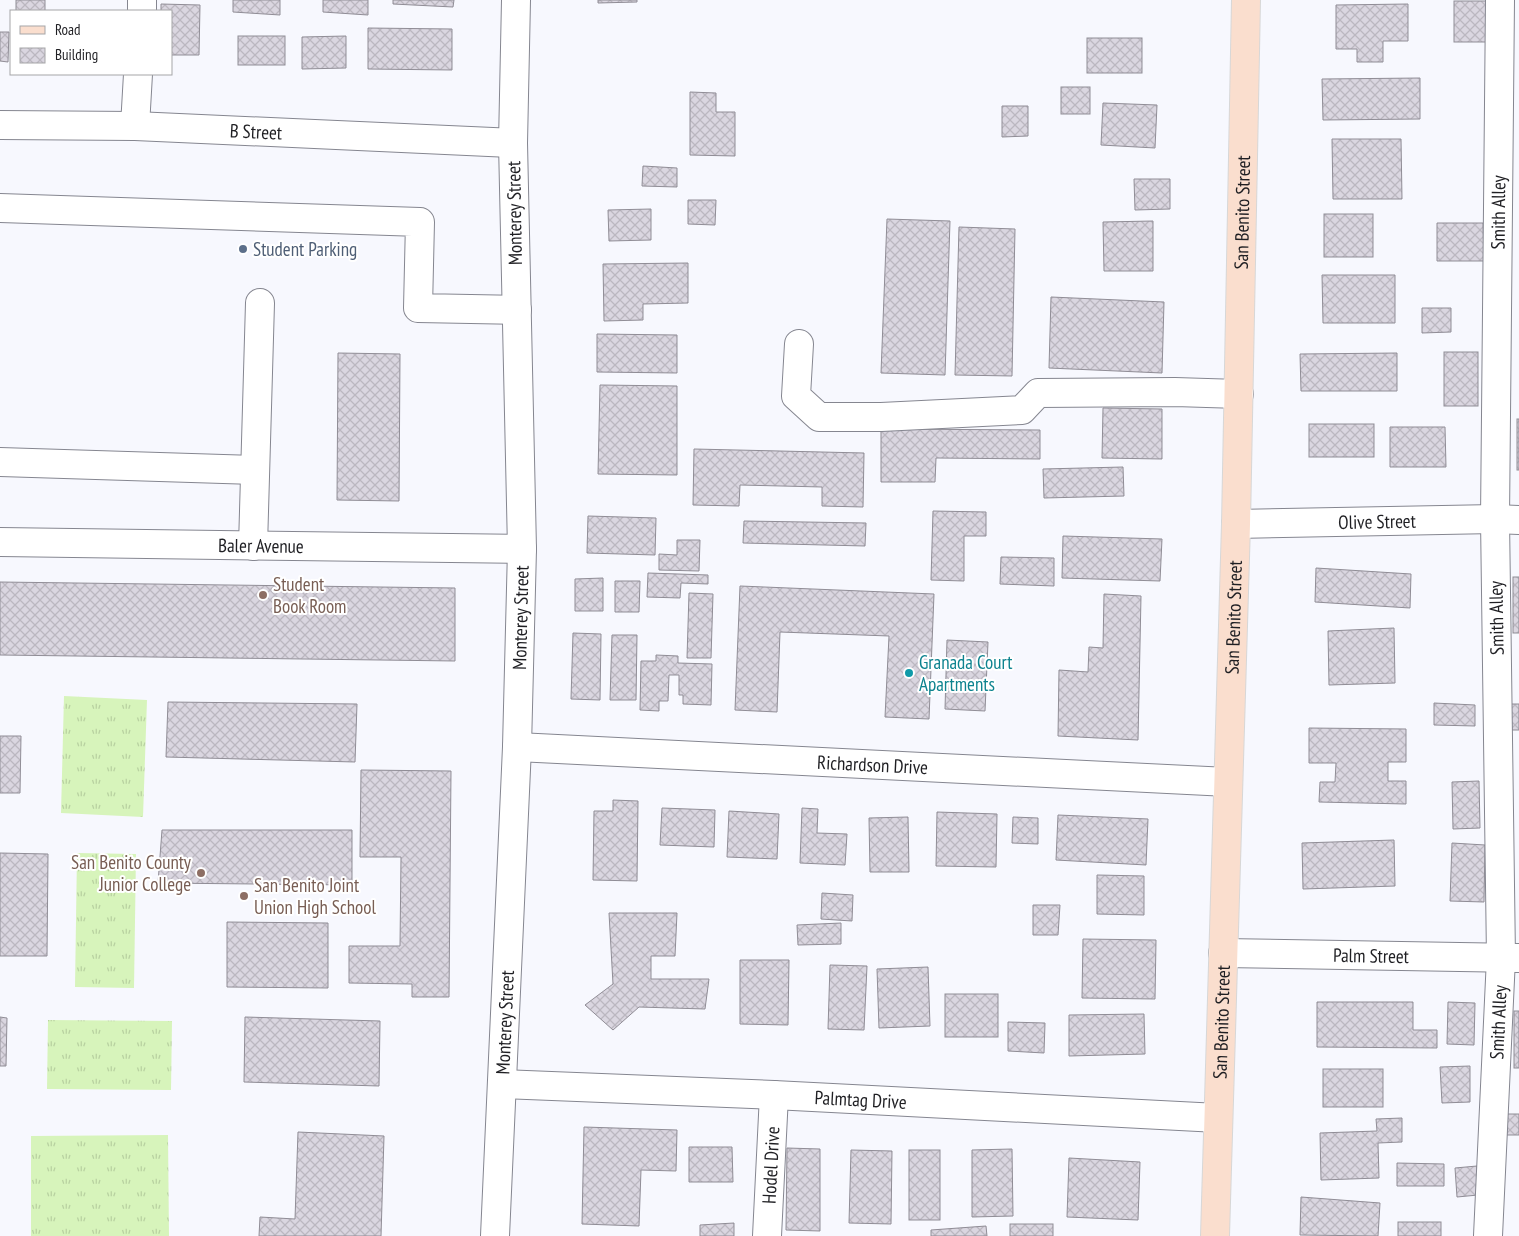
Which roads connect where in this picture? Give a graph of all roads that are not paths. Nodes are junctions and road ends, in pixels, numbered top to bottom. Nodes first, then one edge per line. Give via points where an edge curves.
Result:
1 (516, 0) edge
2 (1246, 0) edge
3 (1500, 0) edge
4 (138, 75) edge
5 (0, 125) edge
6 (135, 126) junction
7 (512, 143) junction
8 (0, 208) edge
9 (260, 303) dead end
10 (516, 310) junction
11 (799, 344) dead end
12 (1239, 394) junction
13 (0, 462) edge
14 (255, 470) junction
15 (1507, 519) edge
16 (1236, 524) junction
17 (0, 542) edge
18 (253, 546) junction
19 (522, 549) junction
20 (517, 747) junction
21 (1228, 782) junction
22 (1223, 954) junction
23 (1510, 958) edge
24 (502, 1084) junction
25 (774, 1095) junction
26 (1218, 1118) junction
27 (495, 1236) edge
28 (767, 1236) edge
29 (1214, 1236) edge
30 (1488, 1236) edge

1 - 7 street, Monterey Street
2 - 12 main road, San Benito Street
3 - 15 street, Smith Alley
4 - 6 street
5 - 6 street, B Street
6 - 7 street, B Street
7 - 10 street, Monterey Street
8 - 10 street via 420,222 418,308
9 - 14 street
10 - 19 street, Monterey Street
11 - 12 street via 796,396 819,416 1022,410 1038,393 1052,392
12 - 16 main road, San Benito Street
13 - 14 street
14 - 18 street
15 - 16 street, Olive Street
15 - 23 street, Smith Alley
16 - 21 main road, San Benito Street
17 - 18 street, Baler Avenue
18 - 19 street, Baler Avenue
19 - 20 street, Monterey Street
20 - 21 street, Richardson Drive
20 - 24 street, Monterey Street
21 - 22 main road, San Benito Street
22 - 23 street, Palm Street
22 - 26 main road, San Benito Street
23 - 30 street, Smith Alley
24 - 25 street, Palmtag Drive
24 - 27 street, Monterey Street
25 - 26 street, Palmtag Drive
25 - 28 street, Hodel Drive
26 - 29 main road, San Benito Street

